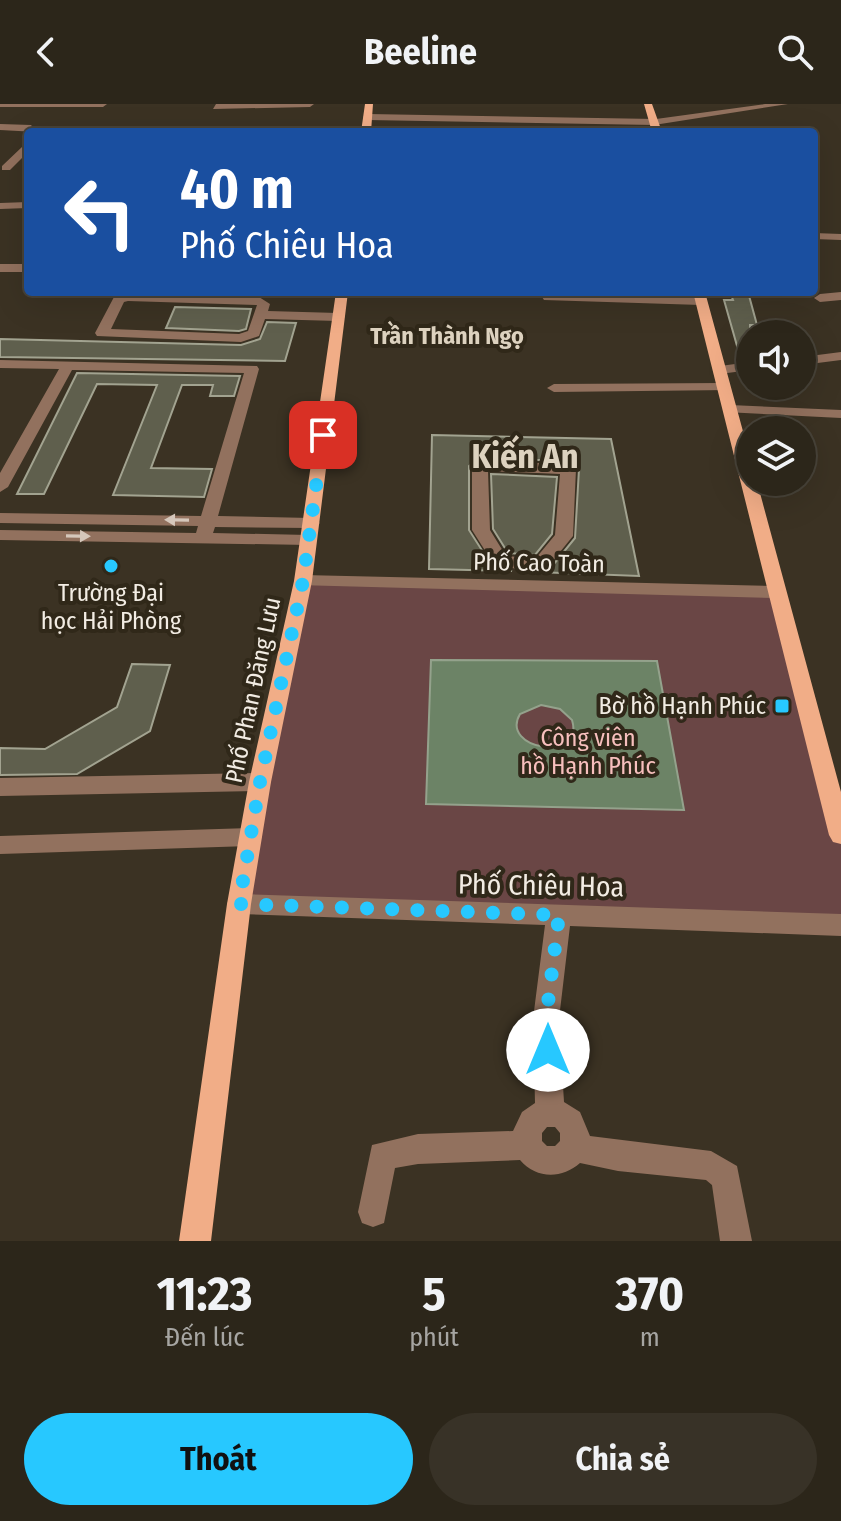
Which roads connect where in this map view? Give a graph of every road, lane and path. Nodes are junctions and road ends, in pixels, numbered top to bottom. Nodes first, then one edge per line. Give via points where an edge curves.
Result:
1 (0, 104) edge
2 (103, 104) edge
3 (310, 104) edge
4 (369, 104) edge
5 (474, 104) edge
6 (640, 104) edge
7 (648, 104) edge
8 (784, 104) edge
9 (216, 107) dead end
10 (368, 117) junction
11 (478, 118) junction
12 (565, 120) junction
13 (655, 125) edge
14 (0, 127) edge
15 (31, 128) edge
16 (367, 128) edge
17 (565, 128) edge
18 (24, 152) edge
19 (24, 168) edge
20 (24, 205) edge
21 (0, 206) edge
22 (818, 236) edge
23 (841, 237) edge
24 (0, 268) edge
25 (24, 268) edge
26 (341, 296) edge
27 (700, 296) edge
28 (841, 296) edge
29 (548, 297) dead end
30 (820, 298) dead end
31 (261, 315) junction
32 (338, 317) junction
33 (841, 356) edge
34 (816, 359) edge
35 (0, 364) edge
36 (68, 365) junction
37 (736, 372) edge
38 (722, 378) junction
39 (554, 388) dead end
40 (730, 409) junction
41 (841, 414) edge
42 (0, 487) edge
43 (0, 518) edge
44 (209, 520) junction
45 (310, 531) junction
46 (0, 535) edge
47 (203, 538) junction
48 (521, 564) junction
49 (303, 581) junction
50 (522, 587) junction
51 (775, 592) junction
52 (260, 782) junction
53 (0, 787) edge
54 (836, 796) edge
55 (841, 835) edge
56 (250, 837) junction
57 (0, 845) edge
58 (239, 904) junction
59 (559, 915) junction
60 (841, 925) edge
61 (550, 1113) junction
62 (528, 1145) junction
63 (574, 1147) junction
64 (373, 1212) dead end
65 (195, 1241) edge
66 (736, 1241) edge

1 - 2 street
3 - 9 street
4 - 10 main road
5 - 11 street
6 - 7 street
7 - 13 main road
8 - 13 street
10 - 11 street
10 - 16 main road
11 - 12 street
12 - 13 street
12 - 17 street
14 - 15 street
18 - 19 street via 6,168
20 - 21 street
22 - 23 street
24 - 25 street
26 - 32 main road, Phố Phan Đăng Lưu
27 - 29 street
27 - 38 main road
28 - 30 street
31 - 31 street via 254,333 241,338 100,331 119,300 127,297 259,301 264,304
31 - 32 street
32 - 45 main road, Phố Phan Đăng Lưu
33 - 34 street
35 - 36 street
36 - 42 street
36 - 44 street via 252,369
37 - 38 street
38 - 39 street
38 - 40 main road
40 - 41 street
40 - 51 main road
44 -> 43 street
44 - 45 street
44 - 47 street
45 - 47 street
45 - 49 main road, Phố Phan Đăng Lưu
46 -> 47 street
48 - 48 street via 500,560 481,530 480,466 568,469 564,536 541,564
48 - 50 street
49 - 50 street, Phố Cao Toàn
49 - 52 main road, Phố Phan Đăng Lưu
50 - 51 street, Phố Cao Toàn
51 - 54 main road
52 - 53 street
52 - 56 main road, Phố Phan Đăng Lưu
54 - 55 main road
56 - 57 street
56 - 58 main road, Phố Phan Đăng Lưu
58 - 59 street, Phố Chiêu Hoa
58 - 65 main road, Phố Phan Đăng Lưu
59 - 60 street, Phố Chiêu Hoa
59 - 61 street via 546,1019
61 - 62 street via 533,1119
61 - 63 street via 573,1128
62 - 63 street via 552,1161 569,1155
62 - 64 street via 382,1155
63 - 66 street via 719,1170 726,1177

